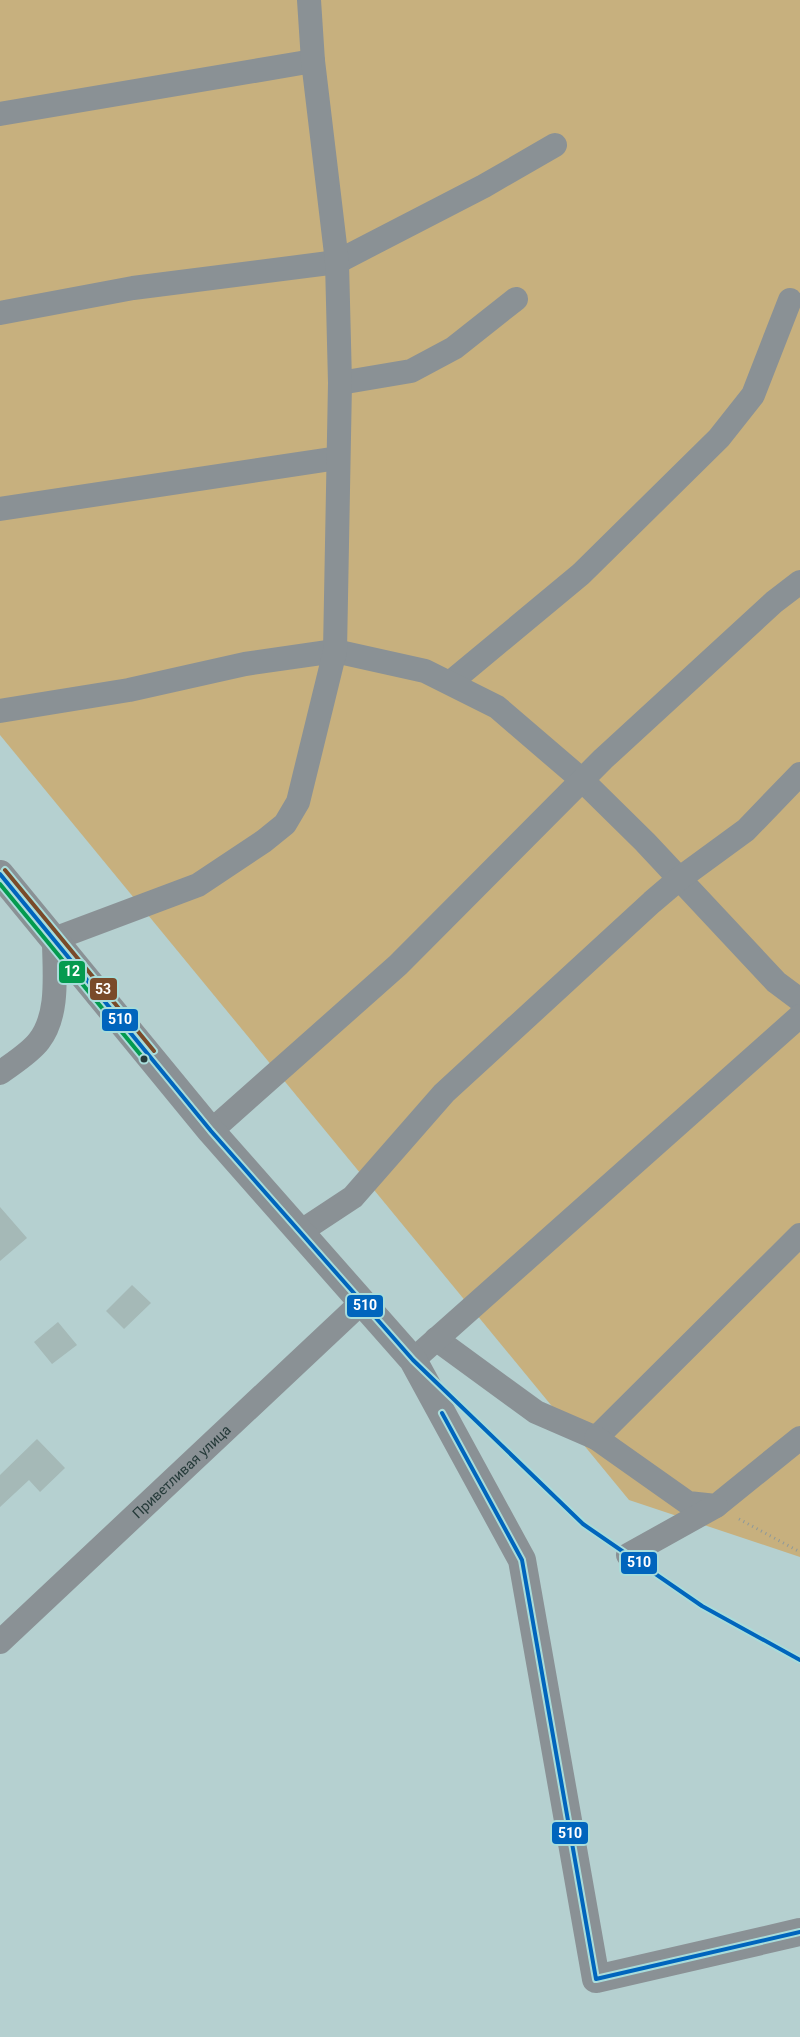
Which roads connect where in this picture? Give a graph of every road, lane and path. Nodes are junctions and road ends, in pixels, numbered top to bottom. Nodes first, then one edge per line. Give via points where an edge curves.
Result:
1 (309, 0) edge
2 (313, 61) junction
3 (0, 114) edge
4 (555, 145) dead end
5 (337, 262) junction
6 (516, 299) dead end
7 (790, 300) dead end
8 (0, 313) edge
9 (340, 383) junction
10 (338, 458) junction
11 (0, 509) edge
12 (800, 582) edge
13 (335, 651) junction
14 (451, 682) junction
15 (0, 711) edge
16 (800, 774) edge
17 (582, 780) junction
18 (0, 874) edge
19 (679, 879) junction
20 (54, 939) junction
21 (800, 1000) edge
22 (800, 1016) edge
23 (0, 1073) edge
24 (211, 1131) junction
25 (300, 1232) junction
26 (800, 1235) edge
27 (362, 1302) junction
28 (436, 1339) junction
29 (413, 1360) junction
30 (596, 1438) junction
31 (800, 1438) edge
32 (716, 1506) junction
33 (800, 1552) edge
34 (628, 1555) dead end
35 (0, 1642) edge
36 (800, 1932) edge

1 - 2 street
2 - 3 street
2 - 5 street
4 - 5 street via 484,186
5 - 8 street via 133,288
5 - 9 street
6 - 9 street via 454,348 411,371
7 - 14 street via 753,395 719,438 581,574
9 - 10 street
10 - 11 street
10 - 13 street
12 - 17 street via 774,602
13 - 14 street via 425,671
13 - 15 street via 245,664 129,690
13 - 20 street via 298,802 285,824 198,884
14 - 17 street via 497,707
16 - 19 street via 746,830
17 - 19 street
17 - 24 street via 398,965
18 - 20 street
19 - 21 street via 776,982
19 - 25 street via 444,1092 353,1197
20 - 23 street via 54,993 49,1021 39,1042
20 - 24 street
22 - 28 street
24 - 25 street
25 - 27 street
26 - 30 street
27 - 29 street
27 - 35 street, Приветливая улица
28 - 29 street
28 - 30 street via 536,1412
29 - 36 street via 522,1560 596,1979
30 - 32 street via 688,1503
31 - 32 street
32 - 33 path
32 - 34 street

